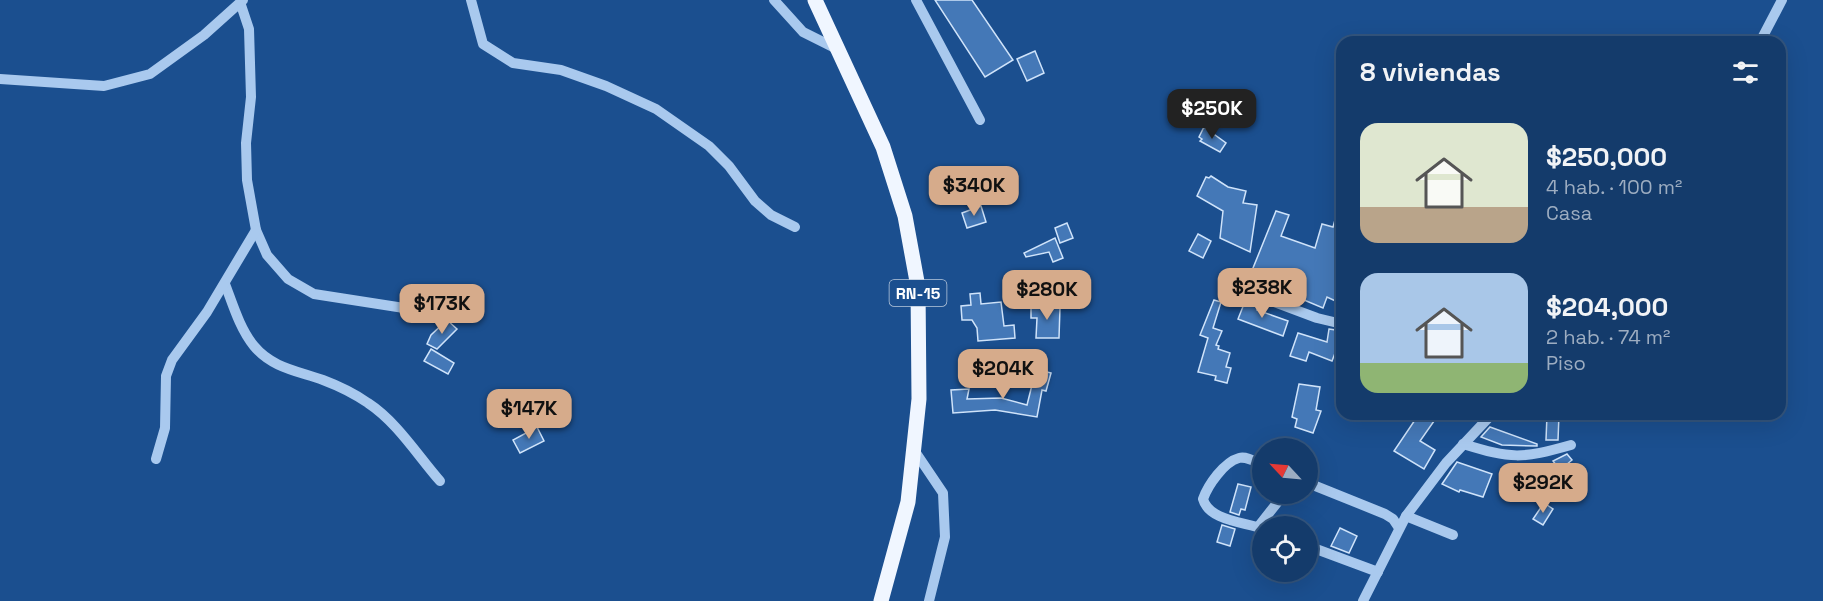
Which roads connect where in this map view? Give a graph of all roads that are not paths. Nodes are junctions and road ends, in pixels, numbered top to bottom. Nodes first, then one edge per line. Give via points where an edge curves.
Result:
1 (471, 0) edge
2 (774, 0) edge
3 (814, 0) edge
4 (916, 0) edge
5 (1782, 0) edge
6 (242, 2) edge
7 (1763, 36) edge
8 (839, 51) junction
9 (0, 79) edge
10 (980, 120) dead end
11 (795, 227) dead end
12 (256, 230) junction
13 (1223, 283) dead end
14 (225, 284) junction
15 (436, 313) dead end
16 (1336, 323) edge
17 (1486, 420) edge
18 (1462, 444) junction
19 (1570, 446) dead end
20 (914, 450) junction
21 (156, 459) dead end
22 (1252, 460) edge
23 (440, 481) dead end
24 (1318, 487) edge
25 (1406, 516) junction
26 (1252, 526) edge
27 (1399, 528) junction
28 (1453, 535) dead end
29 (1318, 550) edge
30 (1378, 572) junction
31 (881, 601) edge
32 (929, 601) edge
33 (1363, 601) edge

1 - 11 street via 483,44 513,63 561,70 656,109 709,146 771,215
2 - 8 street via 803,32
3 - 8 main road, RN-15
4 - 10 street
5 - 7 street
6 - 9 street via 150,74 104,86
6 - 12 street via 249,29 251,97 247,180
8 - 20 main road, RN-15 via 884,147 905,216 918,287 919,399
12 - 14 street
12 - 15 street via 267,255 288,279 314,294
13 - 16 street
14 - 21 street via 171,360 166,376 165,428
14 - 23 street via 240,325 266,358 283,368 326,381 370,404
17 - 18 street
18 - 19 street via 1502,456 1523,457
18 - 25 street
20 - 31 main road, RN-15 via 908,502
20 - 32 street via 943,493 945,537
22 - 26 street via 1234,461 1214,480 1203,499 1208,509 1221,517
24 - 27 street via 1385,514
25 - 27 street
25 - 28 street
27 - 30 street
29 - 30 street
30 - 33 street

